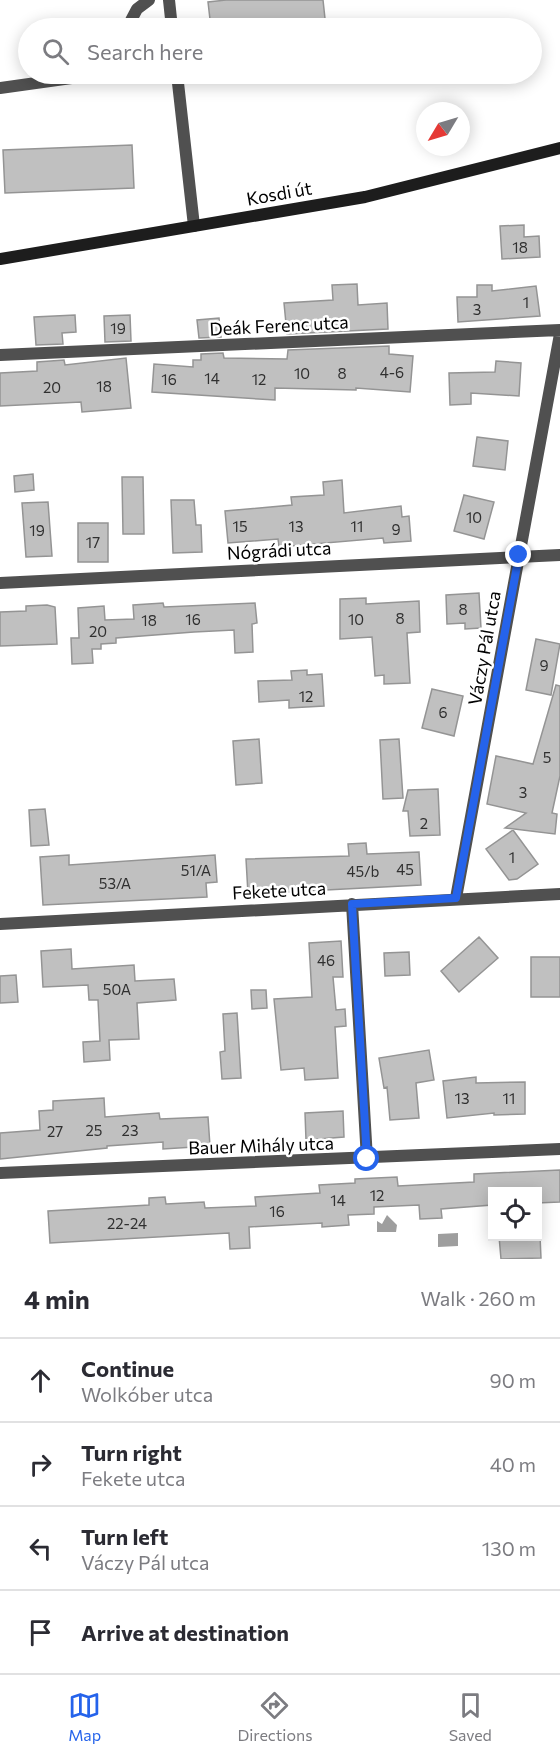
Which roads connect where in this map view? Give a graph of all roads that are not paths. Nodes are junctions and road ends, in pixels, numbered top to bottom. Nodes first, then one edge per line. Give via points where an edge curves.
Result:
1 (149, 0) edge
2 (169, 0) edge
3 (132, 18) edge
4 (171, 18) edge
5 (29, 84) edge
6 (178, 84) edge
7 (0, 88) edge
8 (560, 148) edge
9 (194, 226) junction
10 (0, 259) edge
11 (560, 332) edge
12 (0, 355) edge
13 (519, 555) junction
14 (560, 555) edge
15 (0, 583) edge
16 (560, 894) edge
17 (456, 898) junction
18 (352, 904) junction
19 (0, 924) edge
20 (560, 1149) edge
21 (367, 1159) junction
22 (0, 1173) edge

1 - 3 street
2 - 4 street
5 - 7 street
6 - 9 street
8 - 9 street, Kosdi út via 365,196
9 - 10 street, Kosdi út
11 - 12 street, Deák Ferenc utca
11 - 13 street, Váczy Pál utca
13 - 14 street, Nógrádi utca
13 - 15 street, Nógrádi utca
13 - 17 street, Váczy Pál utca
16 - 17 street, Fekete utca
17 - 18 street, Fekete utca
18 - 19 street, Fekete utca
18 - 21 street
20 - 21 street, Bauer Mihály utca
21 - 22 street, Bauer Mihály utca

